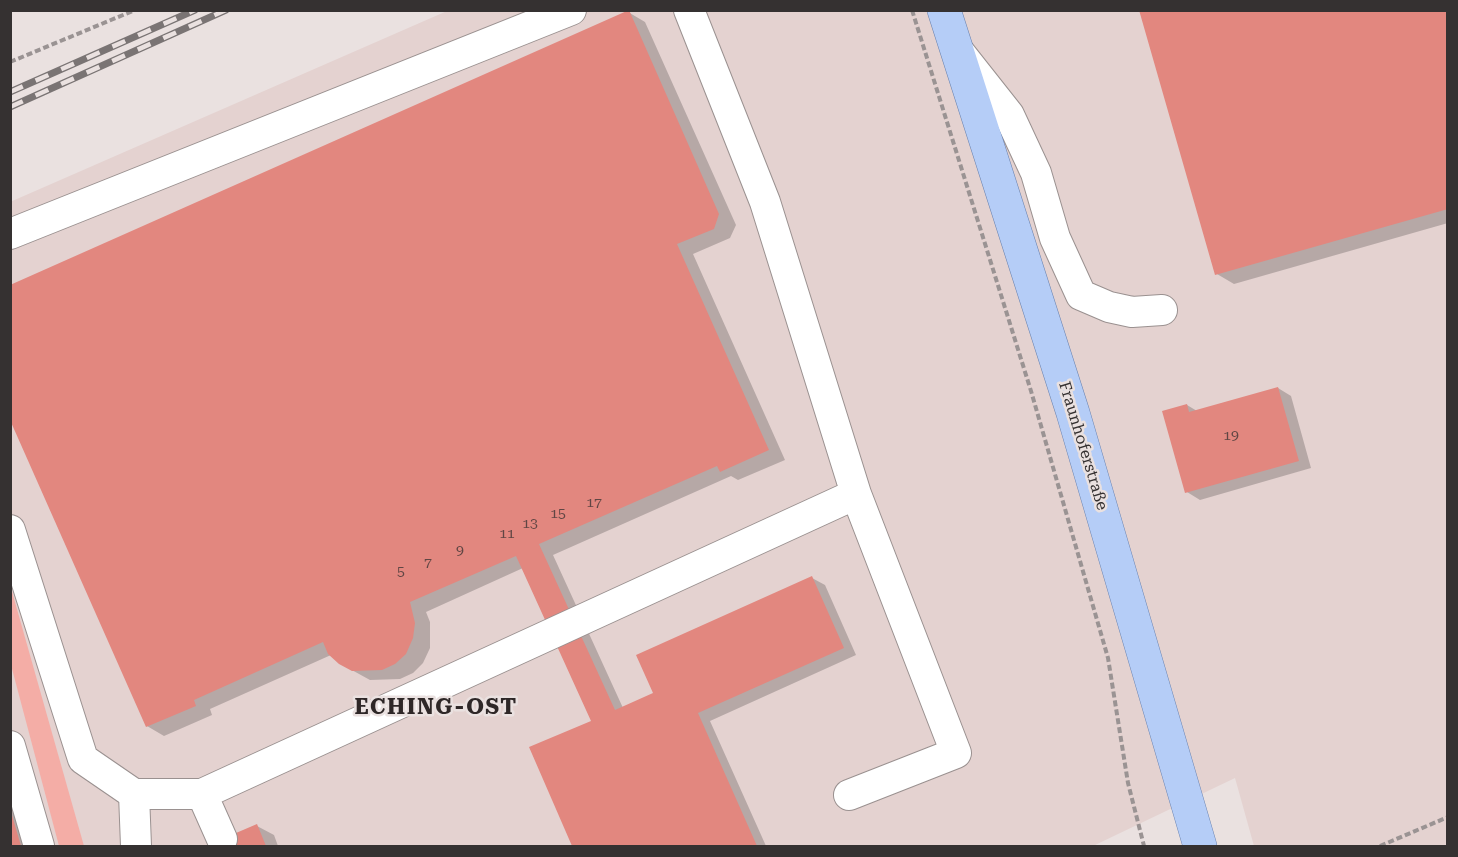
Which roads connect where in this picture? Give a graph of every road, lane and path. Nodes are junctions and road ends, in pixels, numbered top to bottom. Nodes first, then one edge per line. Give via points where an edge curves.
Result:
1 (135, 10) edge
2 (571, 10) edge
3 (689, 10) edge
4 (912, 10) edge
5 (944, 10) edge
6 (956, 48) junction
7 (10, 62) edge
8 (10, 234) edge
9 (1162, 310) dead end
10 (856, 494) junction
11 (10, 530) edge
12 (10, 746) edge
13 (134, 794) junction
14 (202, 794) junction
15 (849, 795) dead end
16 (1448, 817) edge
17 (222, 839) dead end
18 (1201, 843) edge
19 (39, 846) edge
20 (136, 846) edge
21 (1144, 846) edge
22 (1380, 846) edge

1 - 7 path
2 - 8 lane
3 - 10 lane via 765,202
4 - 21 path via 1031,391 1108,658 1128,783
5 - 6 main road, Fraunhoferstraße
6 - 9 lane via 1009,115 1036,172 1055,238 1081,295 1120,309
6 - 18 main road, Fraunhoferstraße via 1077,425
10 - 14 lane
10 - 15 lane via 956,753
11 - 13 lane via 83,759
12 - 19 lane
13 - 14 lane
13 - 20 lane
14 - 17 lane
16 - 22 path

